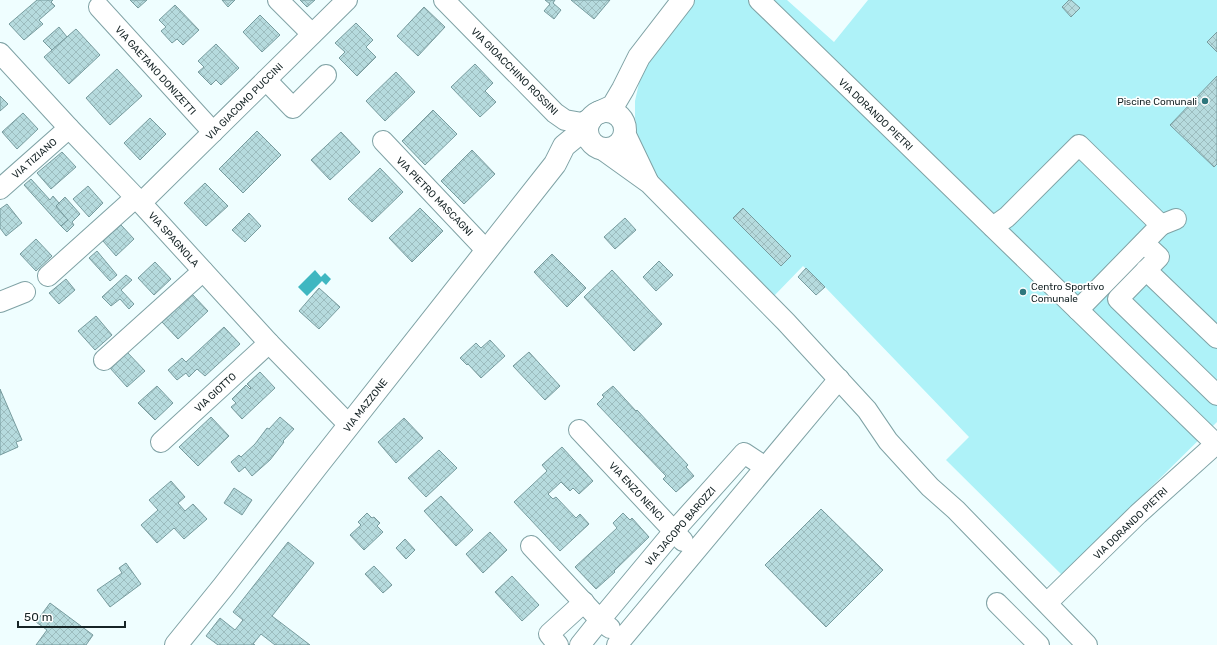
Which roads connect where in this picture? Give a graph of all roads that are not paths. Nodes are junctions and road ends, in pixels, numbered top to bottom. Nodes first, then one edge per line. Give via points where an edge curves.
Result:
1 (278, 0) edge
2 (347, 0) edge
3 (444, 0) edge
4 (684, 0) edge
5 (759, 0) edge
6 (99, 7) dead end
7 (312, 34) junction
8 (0, 53) edge
9 (638, 57) junction
10 (326, 75) dead end
11 (266, 80) junction
12 (594, 116) junction
13 (69, 128) junction
14 (625, 128) junction
15 (213, 132) junction
16 (383, 142) dead end
17 (600, 148) junction
18 (555, 164) junction
19 (649, 183) junction
20 (0, 189) edge
21 (138, 200) junction
22 (992, 227) junction
23 (1144, 242) junction
24 (487, 251) junction
25 (1146, 270) junction
26 (203, 271) junction
27 (48, 276) dead end
28 (25, 292) dead end
29 (0, 302) edge
30 (1078, 310) junction
31 (1217, 338) edge
32 (269, 342) junction
33 (104, 360) dead end
34 (839, 379) junction
35 (1217, 395) edge
36 (349, 425) junction
37 (579, 430) dead end
38 (161, 442) dead end
39 (1216, 443) edge
40 (765, 467) junction
41 (674, 531) junction
42 (531, 546) dead end
43 (694, 552) junction
44 (584, 602) junction
45 (997, 603) dead end
46 (1047, 603) junction
47 (600, 620) junction
48 (620, 642) edge
49 (181, 643) edge
50 (558, 645) edge
51 (580, 645) edge
52 (1038, 645) edge
53 (1087, 645) edge

1 - 7 street
2 - 7 street, VIA GIACOMO PUCCINI
3 - 12 street, VIA GIOACCHINO ROSSINI via 555,113 565,120 582,123
4 - 9 main road, VIA MAZZONE
5 - 22 street, VIA DORANDO PIETRI
6 - 15 street, VIA GAETANO DONIZETTI
7 - 11 street, VIA GIACOMO PUCCINI
8 - 13 street, VIA SPAGNOLA
9 - 12 main road, VIA MAZZONE via 613,106
9 - 14 main road, VIA MAZZONE via 630,98 630,116
10 - 11 street via 293,108
11 - 15 street, VIA GIACOMO PUCCINI
12 - 14 main road via 604,111 616,113 621,117
12 - 17 main road via 588,124 588,137 591,143
12 - 18 main road, VIA MAZZONE via 581,132 564,146
13 - 20 street, VIA TIZIANO
13 - 21 street, VIA SPAGNOLA
14 - 17 main road, VIA MAZZONE via 620,145 609,150
14 - 19 street
15 - 21 street, VIA GIACOMO PUCCINI
16 - 24 street, VIA PIETRO MASCAGNI
17 - 18 main road, VIA MAZZONE via 587,147 573,151
17 - 19 street
18 - 24 main road, VIA MAZZONE
19 - 34 street
21 - 26 street, VIA SPAGNOLA
21 - 27 street, VIA GIACOMO PUCCINI
22 - 23 street via 1007,217 1079,145 1168,222
22 - 30 street, VIA DORANDO PIETRI
23 - 25 street via 1159,257
23 - 30 street
24 - 36 main road, VIA MAZZONE
25 - 31 street
25 - 35 street via 1118,300
26 - 32 street, VIA SPAGNOLA
26 - 33 street
28 - 29 street
30 - 39 street, VIA DORANDO PIETRI
32 - 36 street, VIA SPAGNOLA
32 - 38 street, VIA GIOTTO
34 - 40 street
34 - 46 street via 867,410 896,435 936,481 956,510
36 - 49 main road, VIA MAZZONE
37 - 41 street, VIA ENZO NENCI
39 - 46 street, VIA DORANDO PIETRI via 1138,514
40 - 41 street, VIA JACOPO BAROZZI via 744,453
40 - 43 street
41 - 43 street, VIA ENZO NENCI
41 - 47 street, VIA JACOPO BAROZZI
42 - 44 street
43 - 48 street
44 - 47 street
44 - 50 street via 549,634
45 - 52 street
46 - 53 street
47 - 48 street
47 - 51 street, VIA JACOPO BAROZZI

